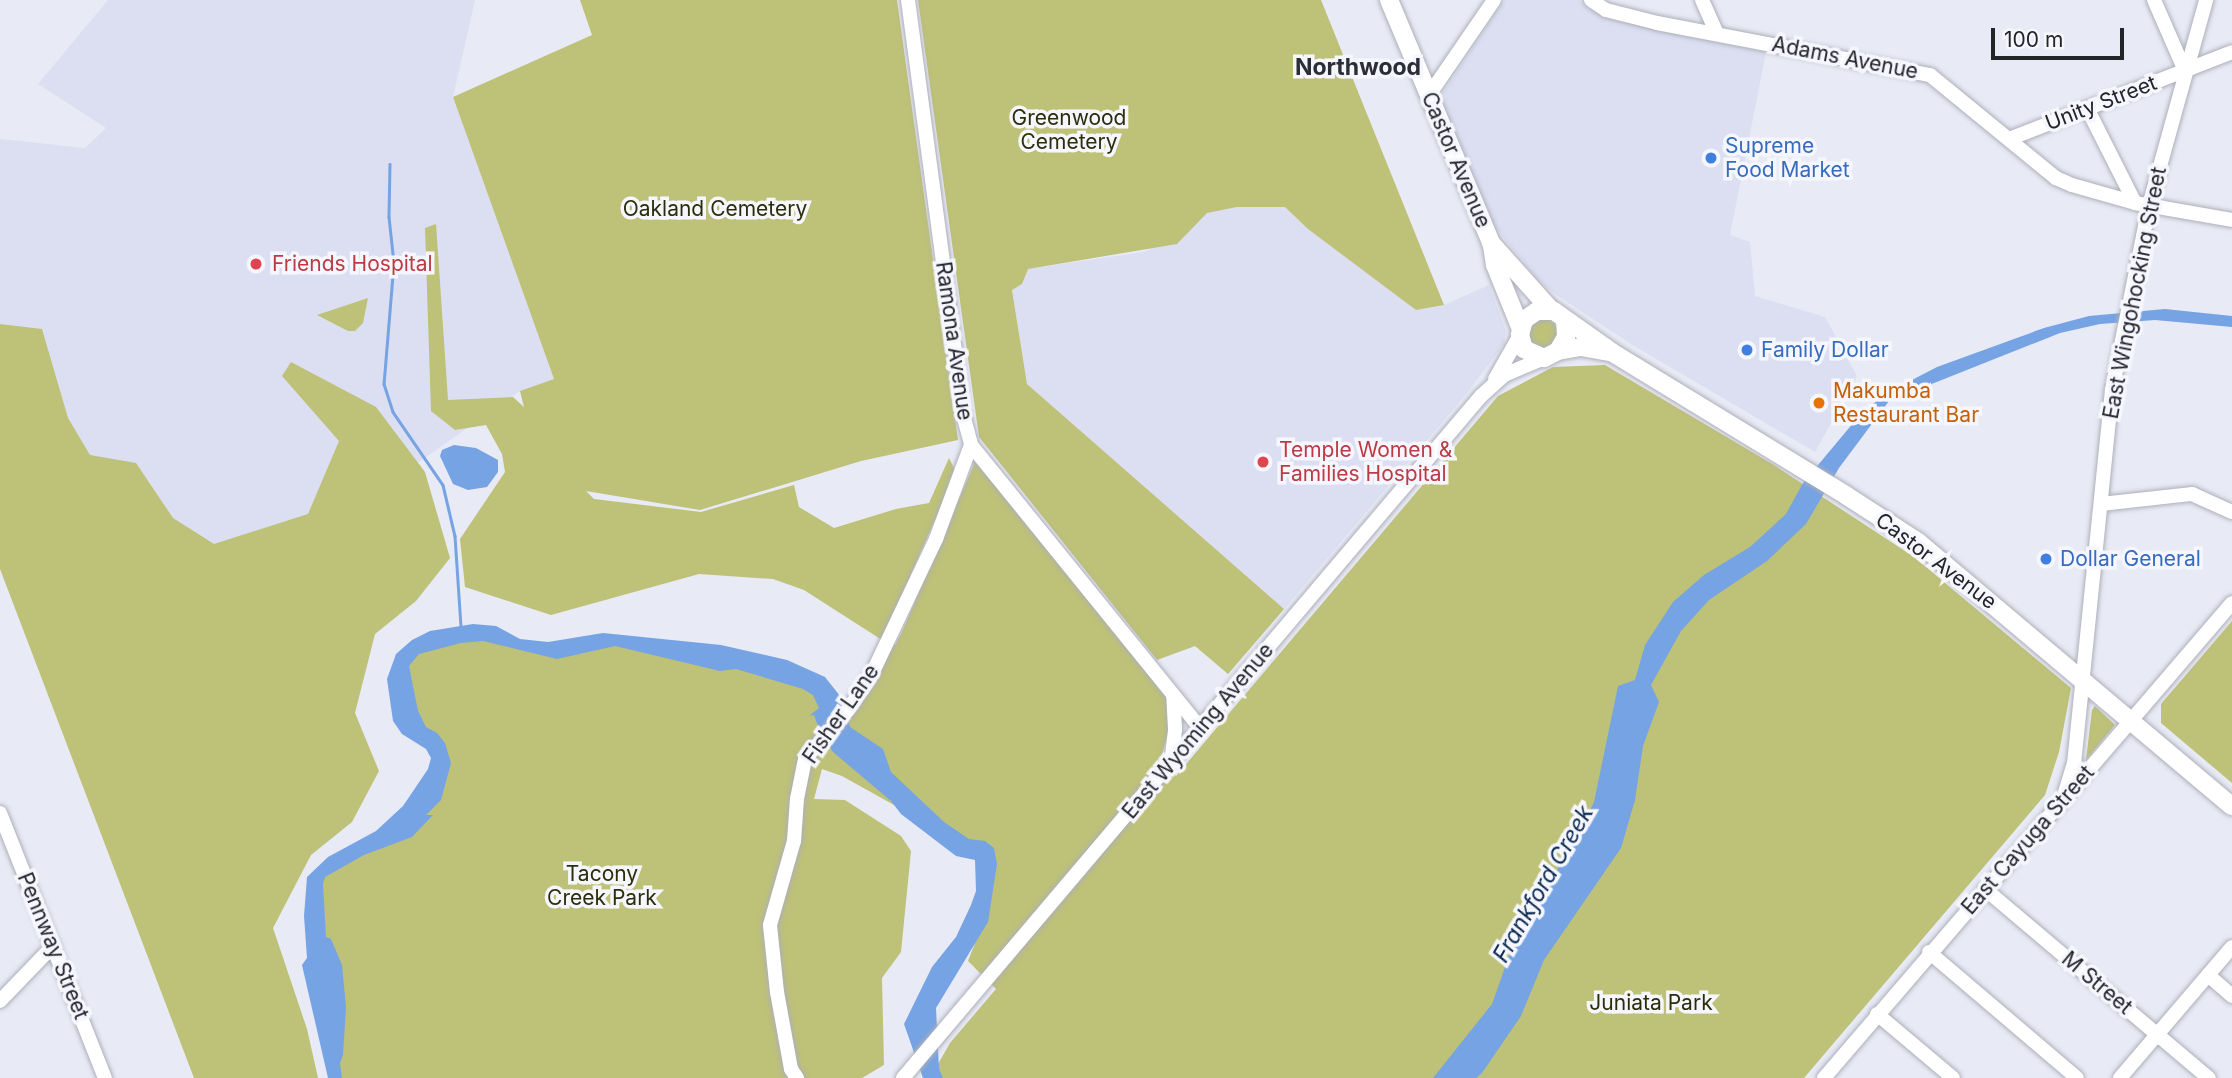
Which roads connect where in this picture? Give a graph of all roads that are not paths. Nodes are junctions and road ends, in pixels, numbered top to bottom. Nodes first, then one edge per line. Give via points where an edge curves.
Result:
1 (908, 0) edge
2 (1390, 0) edge
3 (1494, 0) edge
4 (1591, 0) edge
5 (1702, 0) edge
6 (2154, 0) edge
7 (2206, 0) edge
8 (1717, 34) junction
9 (2232, 52) edge
10 (2185, 71) junction
11 (1429, 95) junction
12 (2087, 108) junction
13 (2009, 139) junction
14 (2142, 205) junction
15 (2232, 220) edge
16 (1491, 243) junction
17 (1558, 316) junction
18 (1520, 331) junction
19 (1613, 353) junction
20 (1551, 355) junction
21 (1493, 383) junction
22 (971, 445) junction
23 (2101, 504) junction
24 (2232, 512) edge
25 (2232, 603) edge
26 (2083, 679) junction
27 (1173, 695) junction
28 (2132, 720) junction
29 (1200, 728) junction
30 (1171, 762) junction
31 (2063, 799) junction
32 (2232, 806) edge
33 (0, 813) edge
34 (1985, 889) junction
35 (53, 946) junction
36 (2232, 947) edge
37 (1929, 953) junction
38 (2208, 975) junction
39 (2232, 996) edge
40 (0, 1001) edge
41 (1877, 1014) junction
42 (2158, 1034) junction
43 (106, 1078) edge
44 (797, 1078) edge
45 (903, 1078) edge
46 (1824, 1078) edge
47 (1952, 1078) edge
48 (2077, 1078) edge
49 (2120, 1078) edge
50 (2209, 1078) edge

1 - 22 street, Ramona Avenue
2 - 11 main road, Castor Avenue
3 - 11 street
4 - 8 street, Adams Avenue via 1606,10
5 - 8 street
6 - 10 street
7 - 10 street, East Wingohocking Street
8 - 13 street, Adams Avenue via 1930,75
9 - 10 street, Unity Street
10 - 12 street, Unity Street
10 - 14 street, East Wingohocking Street
11 - 16 main road, Castor Avenue
12 - 13 street, Unity Street
12 - 14 street
13 - 14 street, Adams Avenue via 2059,179
14 - 15 street, Adams Avenue
14 - 23 street, East Wingohocking Street via 2112,390
16 - 17 main road, Castor Avenue
16 - 18 main road, Castor Avenue via 1494,265
17 - 18 main road via 1530,314
17 - 19 main road, Castor Avenue
17 - 20 main road via 1566,337
18 - 20 main road via 1524,349
18 - 21 street, East Wyoming Avenue
19 - 20 main road, Castor Avenue via 1581,347
19 - 26 main road, Castor Avenue via 1918,542
20 - 21 street, East Wyoming Avenue
21 - 29 street, East Wyoming Avenue
22 - 27 street, Ramona Avenue
22 - 44 street, Fisher Lane via 936,539 871,676 805,759 801,773 794,841 771,925 777,992 791,1069
23 - 24 street via 2192,494
23 - 26 street, East Wingohocking Street
25 - 28 street, East Cayuga Street
26 - 28 main road, Castor Avenue
26 - 31 street, East Wingohocking Street via 2074,764
27 - 29 street, Ramona Avenue
27 - 30 street
28 - 31 street, East Cayuga Street
28 - 32 main road, Castor Avenue
29 - 30 street, East Wyoming Avenue
30 - 45 street, East Wyoming Avenue
31 - 34 street, East Cayuga Street
33 - 35 street, Pennway Street
34 - 37 street, East Cayuga Street
34 - 42 street, M Street
35 - 40 street
35 - 43 street, Pennway Street
36 - 38 street
37 - 41 street, East Cayuga Street
37 - 48 street
38 - 39 street
38 - 42 street
41 - 46 street, East Cayuga Street
41 - 47 street
42 - 49 street
42 - 50 street, M Street

